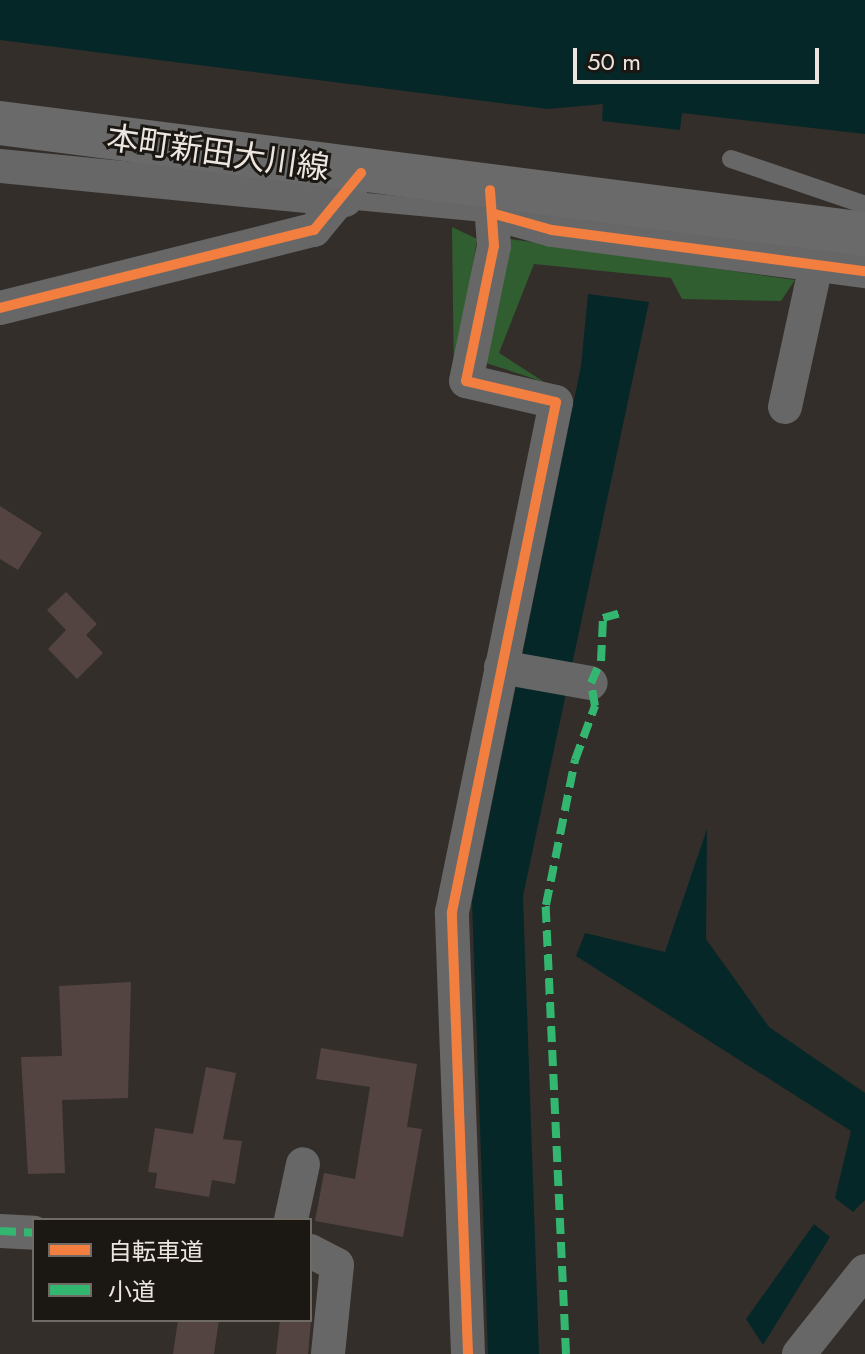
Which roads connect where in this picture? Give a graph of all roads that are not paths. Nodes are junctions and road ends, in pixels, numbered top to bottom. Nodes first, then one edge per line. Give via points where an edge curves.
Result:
1 (0, 123) edge
2 (731, 159) dead end
3 (0, 166) edge
4 (353, 186) junction
5 (492, 202) junction
6 (865, 205) edge
7 (865, 234) edge
8 (816, 265) junction
9 (865, 271) edge
10 (0, 308) edge
11 (785, 407) dead end
12 (501, 667) junction
13 (591, 683) dead end
14 (303, 1164) dead end
15 (291, 1218) edge
16 (0, 1231) edge
17 (32, 1233) edge
18 (312, 1252) edge
19 (865, 1271) edge
20 (328, 1354) edge
21 (468, 1354) edge
22 (799, 1354) edge

1 - 4 main road, 本町新田大川線
2 - 6 lane
3 - 4 street
4 - 5 main road, 本町新田大川線
4 - 10 street via 314,230
5 - 7 main road, 本町新田大川線
5 - 8 street via 552,230
5 - 12 street via 466,381 556,402
8 - 9 street
8 - 11 street
12 - 13 street
12 - 21 street via 452,912
14 - 15 street
16 - 17 street
18 - 20 street via 337,1265
19 - 22 street

